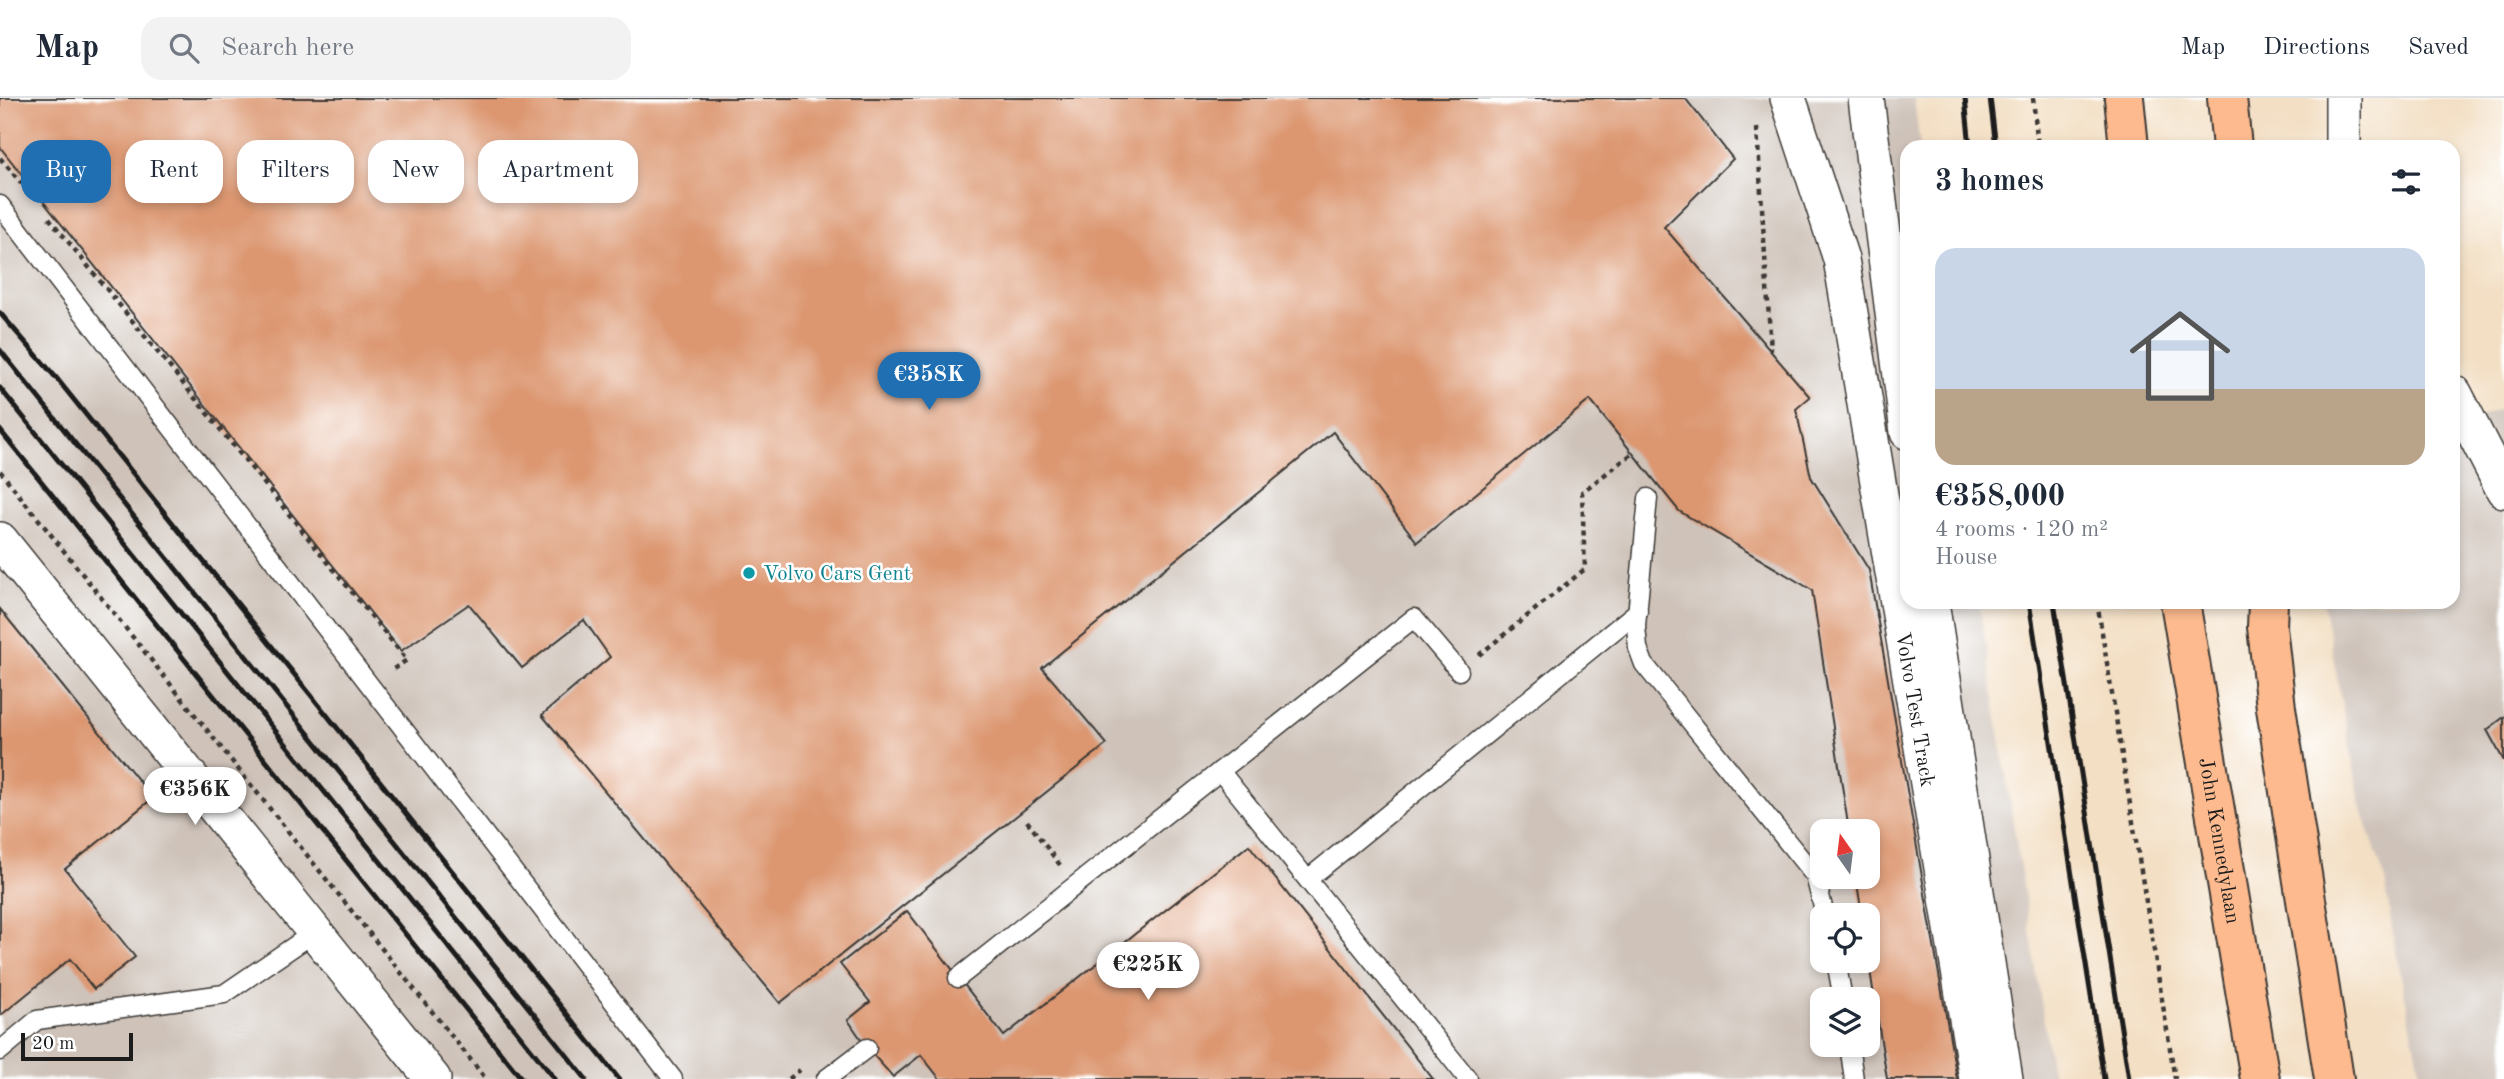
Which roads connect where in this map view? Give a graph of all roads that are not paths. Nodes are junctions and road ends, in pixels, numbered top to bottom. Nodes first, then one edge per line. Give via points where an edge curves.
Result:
1 (1788, 98) edge
2 (1866, 98) edge
3 (2124, 98) edge
4 (2227, 98) edge
5 (2343, 98) edge
6 (2128, 140) edge
7 (2231, 140) edge
8 (2343, 140) edge
9 (0, 205) edge
10 (1900, 368) edge
11 (2460, 405) edge
12 (2504, 490) edge
13 (1648, 498) dead end
14 (0, 540) edge
15 (1932, 609) edge
16 (2181, 609) edge
17 (2268, 609) edge
18 (1638, 611) junction
19 (1459, 671) road end
20 (1220, 771) junction
21 (1308, 879) junction
22 (1822, 903) edge
23 (315, 932) junction
24 (958, 978) dead end
25 (867, 1048) dead end
26 (0, 1051) edge
27 (1851, 1057) edge
28 (433, 1079) edge
29 (673, 1079) edge
30 (826, 1079) edge
31 (1468, 1079) edge
32 (1854, 1079) edge
33 (1977, 1079) edge
34 (2005, 1079) edge
35 (2260, 1079) edge
36 (2334, 1079) edge

1 - 33 street, Volvo Test Track via 1841,258
2 - 10 street
3 - 6 highway
4 - 7 highway
5 - 8 street
9 - 29 lane
11 - 12 street
13 - 18 lane
14 - 23 street
15 - 34 street, Volvo Test Track
16 - 35 highway, John Kennedylaan
17 - 36 highway via 2276,708
18 - 21 lane
18 - 22 lane via 1638,648 1644,664 1815,876
19 - 20 lane via 1414,618
20 - 21 lane
20 - 24 lane
21 - 31 lane
23 - 26 lane via 224,994 37,1020
23 - 28 street
25 - 30 lane
27 - 32 lane

